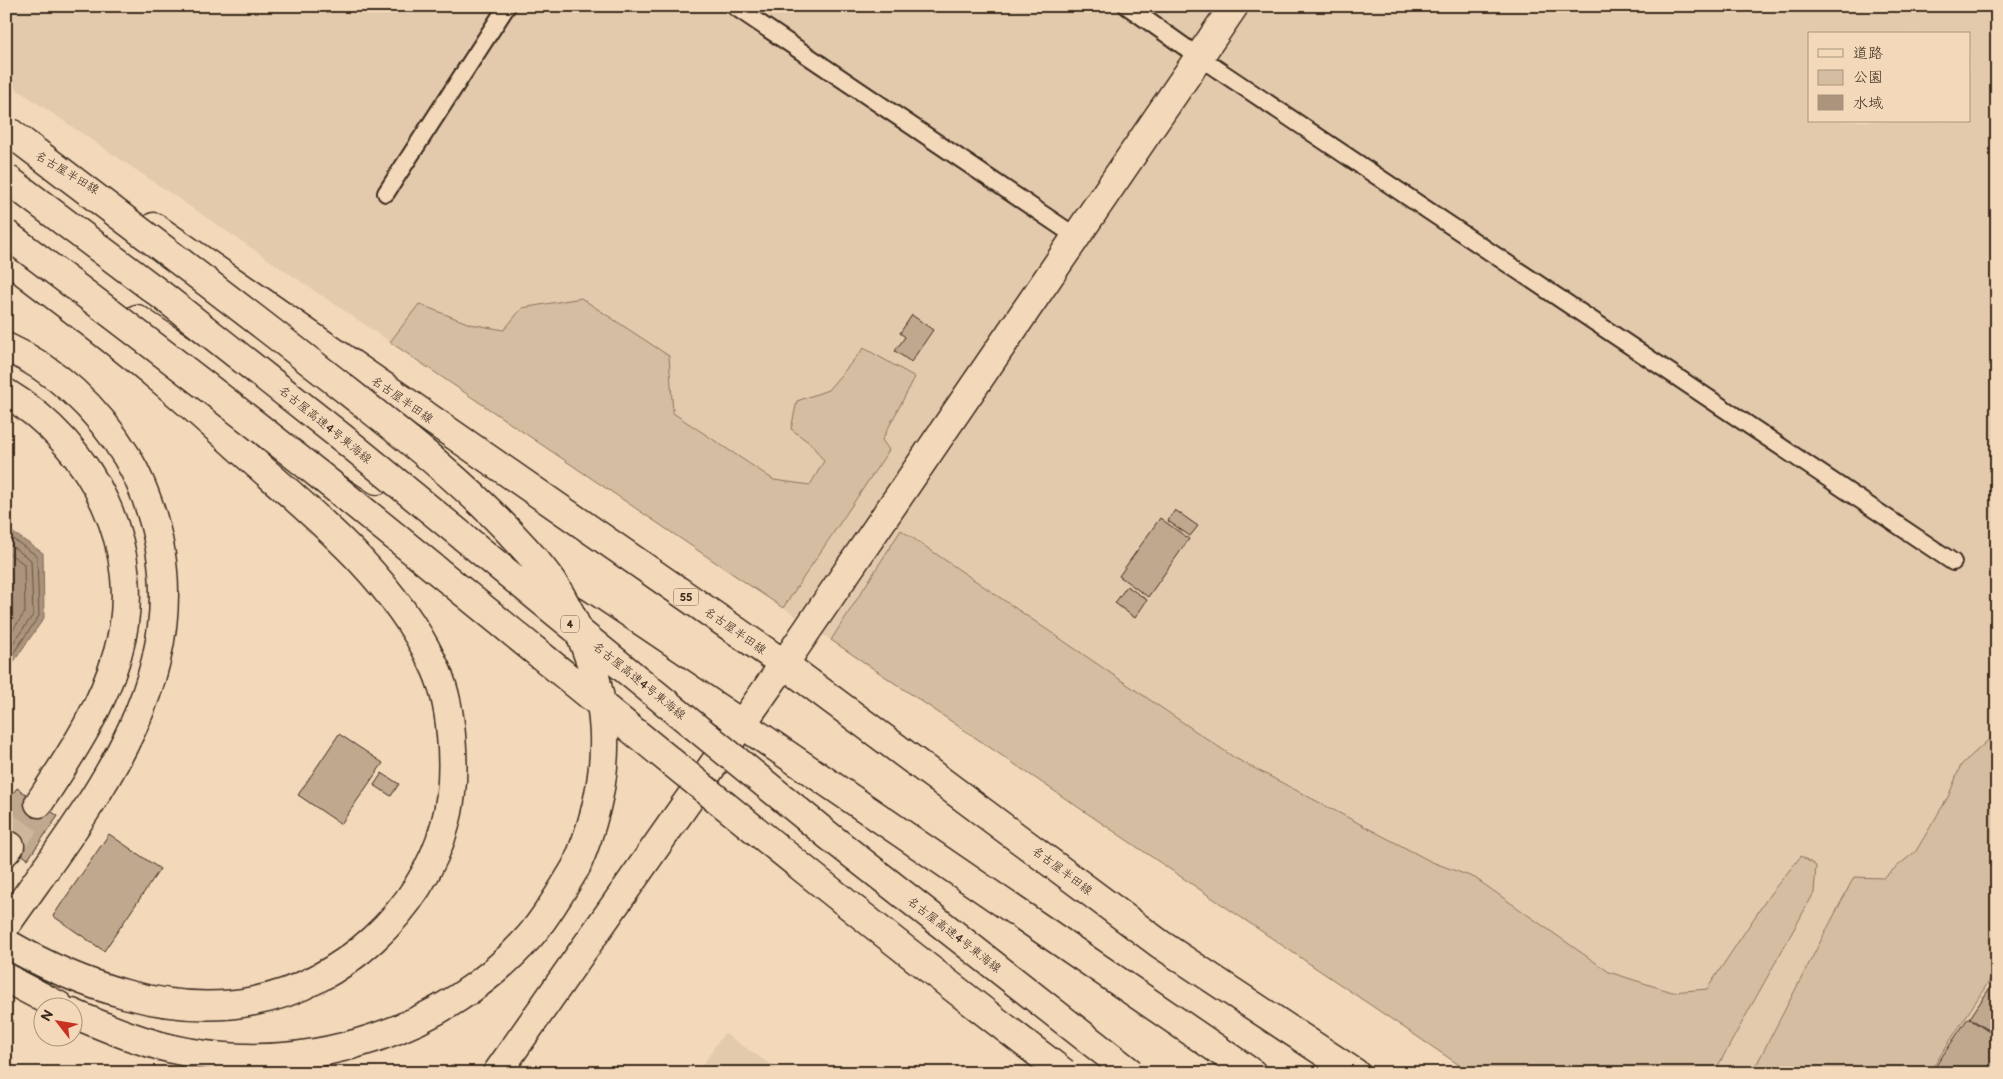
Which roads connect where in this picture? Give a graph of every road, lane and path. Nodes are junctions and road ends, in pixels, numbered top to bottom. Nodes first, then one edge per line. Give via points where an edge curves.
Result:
1 (507, 6) edge
2 (734, 6) edge
3 (1127, 6) edge
4 (1234, 6) edge
5 (1199, 57) junction
6 (6, 130) edge
7 (6, 136) edge
8 (6, 178) edge
9 (386, 193) dead end
10 (6, 233) edge
11 (1075, 236) junction
12 (6, 258) edge
13 (6, 347) edge
14 (6, 393) edge
15 (1953, 562) dead end
16 (784, 664) junction
17 (742, 724) junction
18 (39, 802) tunnel mouth
19 (6, 925) edge
20 (6, 944) edge
21 (6, 978) edge
22 (40, 996) edge
23 (82, 1017) edge
24 (498, 1073) edge
25 (1064, 1073) edge
26 (1131, 1073) edge
27 (1252, 1073) edge
28 (1355, 1073) edge

1 - 9 lane
2 - 11 lane
3 - 5 lane
4 - 5 main road
5 - 11 main road
5 - 15 lane
6 - 23 main road, bridge via 351,394 416,446 502,523 560,593 583,639 594,669 605,740 598,806 590,835 555,902 531,935 503,964 436,1012 354,1045 312,1054 270,1057 186,1052
7 - 16 main road, 名古屋半田線 / 55 via 141,217
8 - 26 main road, 名古屋高速4号東海線 / 4, bridge via 340,436 844,848
10 - 17 main road
10 - 25 main road, bridge via 316,473 800,868
11 - 16 main road
12 - 20 main road via 157,376 292,495 372,571 419,634 434,665 446,697 454,763 445,827 434,858 397,915 353,955 316,979 286,992 253,1002 220,1004 143,999 60,971
13 - 19 main road via 69,387 94,410 113,434 147,498 158,539 164,599 156,663 132,730 92,800
14 - 18 main road via 48,422 90,474 116,532 126,592 118,652 108,681 77,744
16 - 17 main road
16 - 28 main road, 名古屋半田線 / 55 via 1160,944
17 - 24 main road
17 - 27 main road
21 - 22 main road

